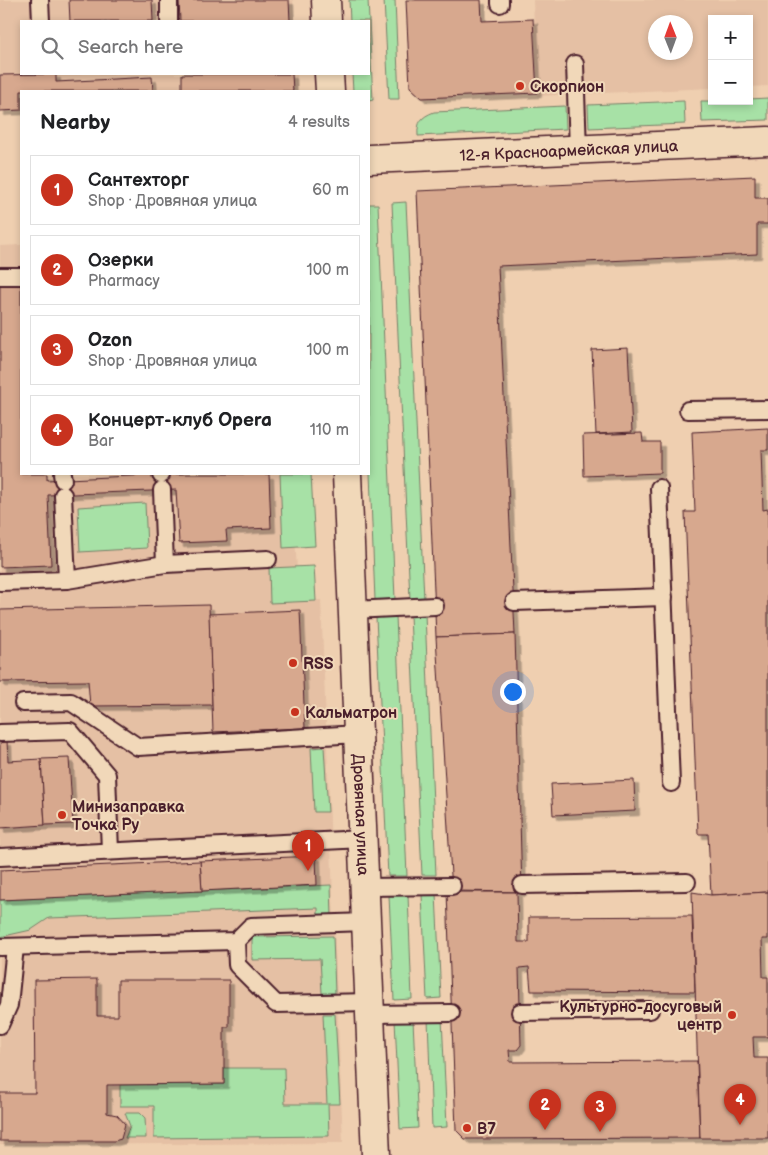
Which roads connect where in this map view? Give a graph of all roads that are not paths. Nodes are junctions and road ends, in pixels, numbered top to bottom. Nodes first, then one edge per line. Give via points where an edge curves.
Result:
1 (40, 0) edge
2 (168, 0) edge
3 (326, 0) edge
4 (41, 20) edge
5 (170, 20) edge
6 (327, 20) edge
7 (575, 64) dead end
8 (329, 75) edge
9 (330, 90) edge
10 (768, 141) edge
11 (578, 150) junction
12 (370, 159) edge
13 (0, 276) edge
14 (20, 276) edge
15 (768, 409) edge
16 (688, 410) dead end
17 (347, 475) edge
18 (162, 480) edge
19 (63, 483) edge
20 (659, 488) dead end
21 (268, 559) dead end
22 (165, 564) junction
23 (67, 580) junction
24 (0, 582) edge
25 (664, 597) junction
26 (514, 602) dead end
27 (435, 606) dead end
28 (353, 610) junction
29 (23, 703) dead end
30 (0, 732) edge
31 (358, 734) junction
32 (671, 783) dead end
33 (362, 839) junction
34 (110, 851) junction
35 (0, 857) edge
36 (688, 882) dead end
37 (522, 884) dead end
38 (452, 886) dead end
39 (365, 887) junction
40 (366, 922) junction
41 (236, 940) junction
42 (7, 947) edge
43 (370, 1008) junction
44 (650, 1010) dead end
45 (520, 1012) dead end
46 (451, 1013) dead end
47 (0, 1025) edge
48 (376, 1155) edge

1 - 4 lane
2 - 5 lane
3 - 6 street
7 - 11 lane
8 - 9 street
10 - 11 street, 12-я Красноармейская улица
11 - 12 street, 12-я Красноармейская улица
13 - 14 lane
15 - 16 lane
17 - 28 street, Дровяная улица
18 - 22 lane
19 - 23 lane
20 - 25 lane
21 - 22 lane
22 - 23 lane
23 - 24 lane
25 - 26 lane
25 - 32 lane
27 - 28 lane
28 - 31 street, Дровяная улица
29 - 31 lane via 70,702 138,747
30 - 34 lane via 70,730 107,775
31 - 33 street, Дровяная улица
33 - 34 lane
33 - 39 street, Дровяная улица
34 - 35 lane
36 - 37 lane
38 - 39 lane
39 - 40 street, Дровяная улица
40 - 41 lane via 251,926
40 - 43 street, Дровяная улица
41 - 42 lane
41 - 43 lane via 237,965 276,1004
42 - 47 lane via 9,1005
43 - 46 lane
43 - 48 street, Дровяная улица
44 - 45 lane

